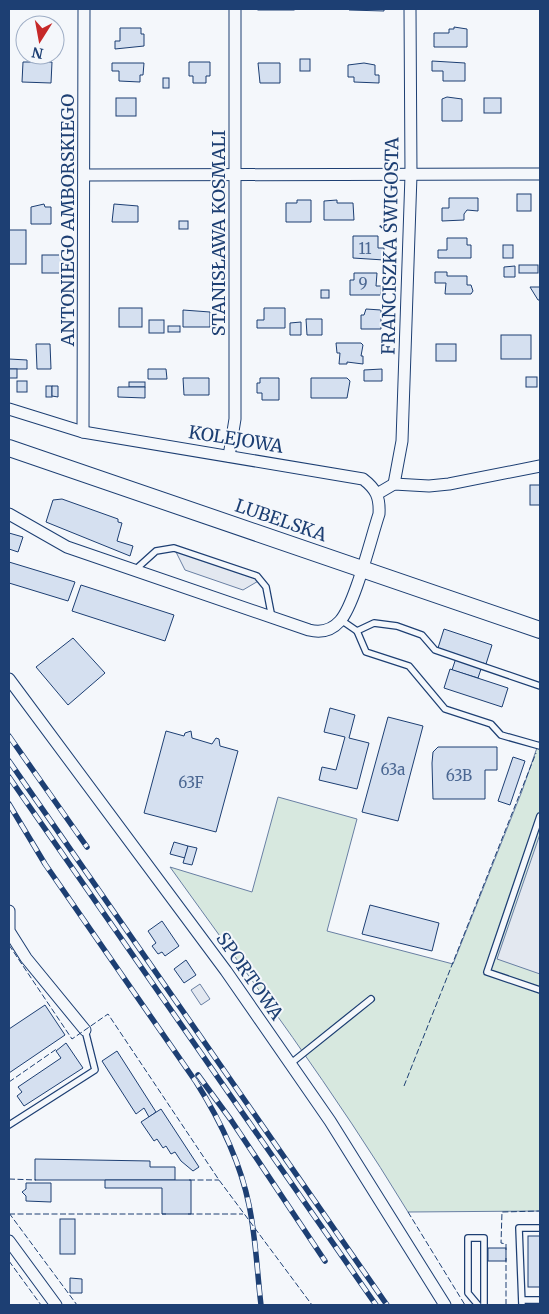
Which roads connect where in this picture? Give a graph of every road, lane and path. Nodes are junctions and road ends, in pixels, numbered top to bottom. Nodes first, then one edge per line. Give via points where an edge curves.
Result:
1 (84, 9) edge
2 (235, 9) edge
3 (410, 9) edge
4 (540, 174) edge
5 (84, 175) junction
6 (411, 175) junction
7 (236, 176) junction
8 (9, 409) edge
9 (83, 432) junction
10 (9, 448) edge
11 (229, 456) junction
12 (540, 466) edge
13 (394, 484) junction
14 (378, 494) junction
15 (9, 514) edge
16 (361, 569) junction
17 (134, 571) junction
18 (272, 618) junction
19 (341, 620) junction
20 (540, 630) edge
21 (356, 631) junction
22 (9, 679) edge
23 (540, 686) edge
24 (540, 746) edge
25 (540, 816) edge
26 (9, 911) edge
27 (540, 990) edge
28 (371, 1000) dead end
29 (85, 1030) joint
30 (290, 1064) junction
31 (9, 1125) edge
32 (540, 1228) edge
33 (9, 1241) edge
34 (540, 1300) edge
35 (522, 1303) edge
36 (56, 1305) edge
37 (445, 1305) edge
38 (478, 1305) edge
39 (484, 1305) edge

1 - 5 street, ANTONIEGO AMBORSKIEGO
2 - 7 street, STANISŁAWA KOSMALI
3 - 6 street, FRANCISZKA ŚWIGOSTA
4 - 6 street
5 - 7 street
5 - 9 street, ANTONIEGO AMBORSKIEGO
6 - 7 street
6 - 13 street, FRANCISZKA ŚWIGOSTA via 402,441
7 - 11 street, STANISŁAWA KOSMALI via 235,418
8 - 9 street, KOLEJOWA
9 - 11 street, KOLEJOWA
10 - 16 main road, LUBELSKA
11 - 14 street, KOLEJOWA via 357,477
12 - 13 street via 448,484
13 - 14 street
14 - 16 street via 379,514
15 - 17 street via 67,548
16 - 19 street
16 - 20 main road, LUBELSKA
17 - 18 street
17 - 18 lane via 156,552 174,548 257,576 266,587
18 - 19 street via 314,632 324,632
19 - 21 lane
21 - 23 lane via 374,623 397,626 422,635 435,650
21 - 24 lane via 366,652 409,666 445,709 491,724 501,735
22 - 30 street, SPORTOWA via 226,972
25 - 27 lane via 487,972
26 - 29 street via 9,930 26,958
28 - 30 lane
29 - 31 lane via 95,1070
30 - 37 street, SPORTOWA via 330,1121
32 - 35 lane via 519,1228
33 - 36 street
34 - 35 lane
38 - 39 lane via 468,1293 468,1238 484,1238

